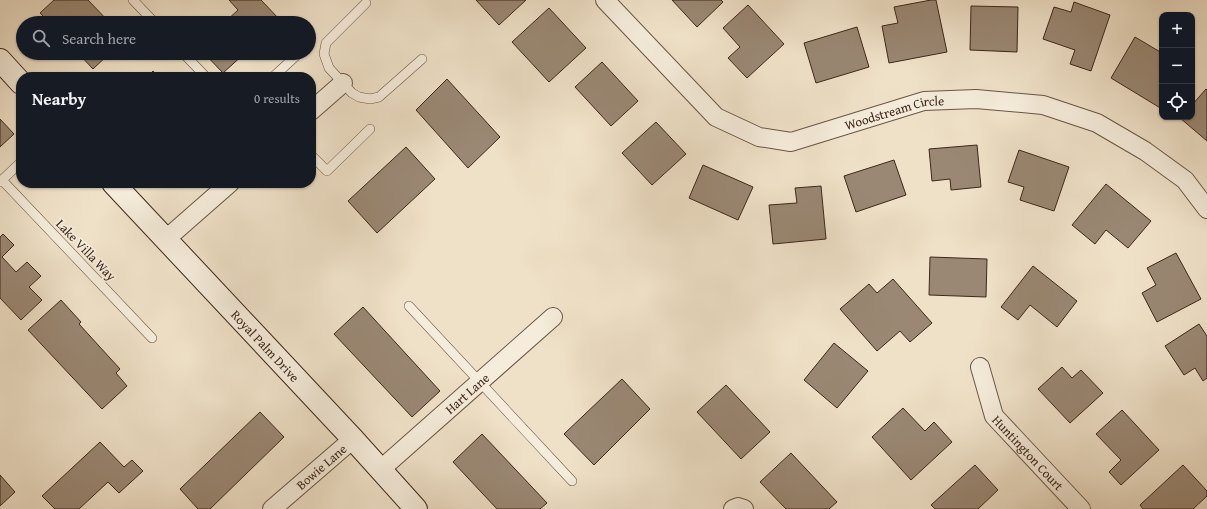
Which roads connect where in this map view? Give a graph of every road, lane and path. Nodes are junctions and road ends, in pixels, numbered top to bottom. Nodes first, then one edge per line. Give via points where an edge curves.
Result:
1 (133, 0) edge
2 (605, 0) edge
3 (366, 3) dead end
4 (148, 16) edge
5 (422, 59) dead end
6 (0, 60) edge
7 (190, 60) edge
8 (292, 60) edge
9 (201, 72) edge
10 (278, 72) edge
11 (16, 78) edge
12 (342, 83) junction
13 (316, 106) edge
14 (370, 128) dead end
15 (316, 160) edge
16 (16, 167) edge
17 (1, 181) edge
18 (117, 188) edge
19 (224, 188) edge
20 (1207, 209) edge
21 (165, 240) junction
22 (409, 306) dead end
23 (553, 317) dead end
24 (152, 338) dead end
25 (980, 367) dead end
26 (480, 382) junction
27 (353, 439) junction
28 (380, 470) junction
29 (572, 481) dead end
30 (272, 509) edge
31 (416, 509) edge
32 (733, 509) edge
33 (744, 509) edge
34 (1081, 509) edge

1 - 4 lane
2 - 20 street, Woodstream Circle via 716,117 759,137 791,142 924,101 976,99 1043,105 1097,122 1146,151 1185,180
3 - 12 lane via 326,43 324,54 329,68
5 - 12 lane via 380,97 359,97
6 - 11 street
7 - 9 lane
8 - 10 lane
12 - 13 street
14 - 15 lane via 327,171
16 - 17 lane, Lake Villa Way
17 - 24 lane, Lake Villa Way
18 - 21 street, Royal Palm Drive
19 - 21 street
21 - 27 street, Royal Palm Drive
22 - 26 lane
23 - 26 street, Hart Lane
25 - 34 street, Huntington Court via 994,416
26 - 28 street, Hart Lane
26 - 29 lane
27 - 28 street, Royal Palm Drive
27 - 30 street, Bowie Lane
28 - 31 street, Royal Palm Drive
32 - 33 street

